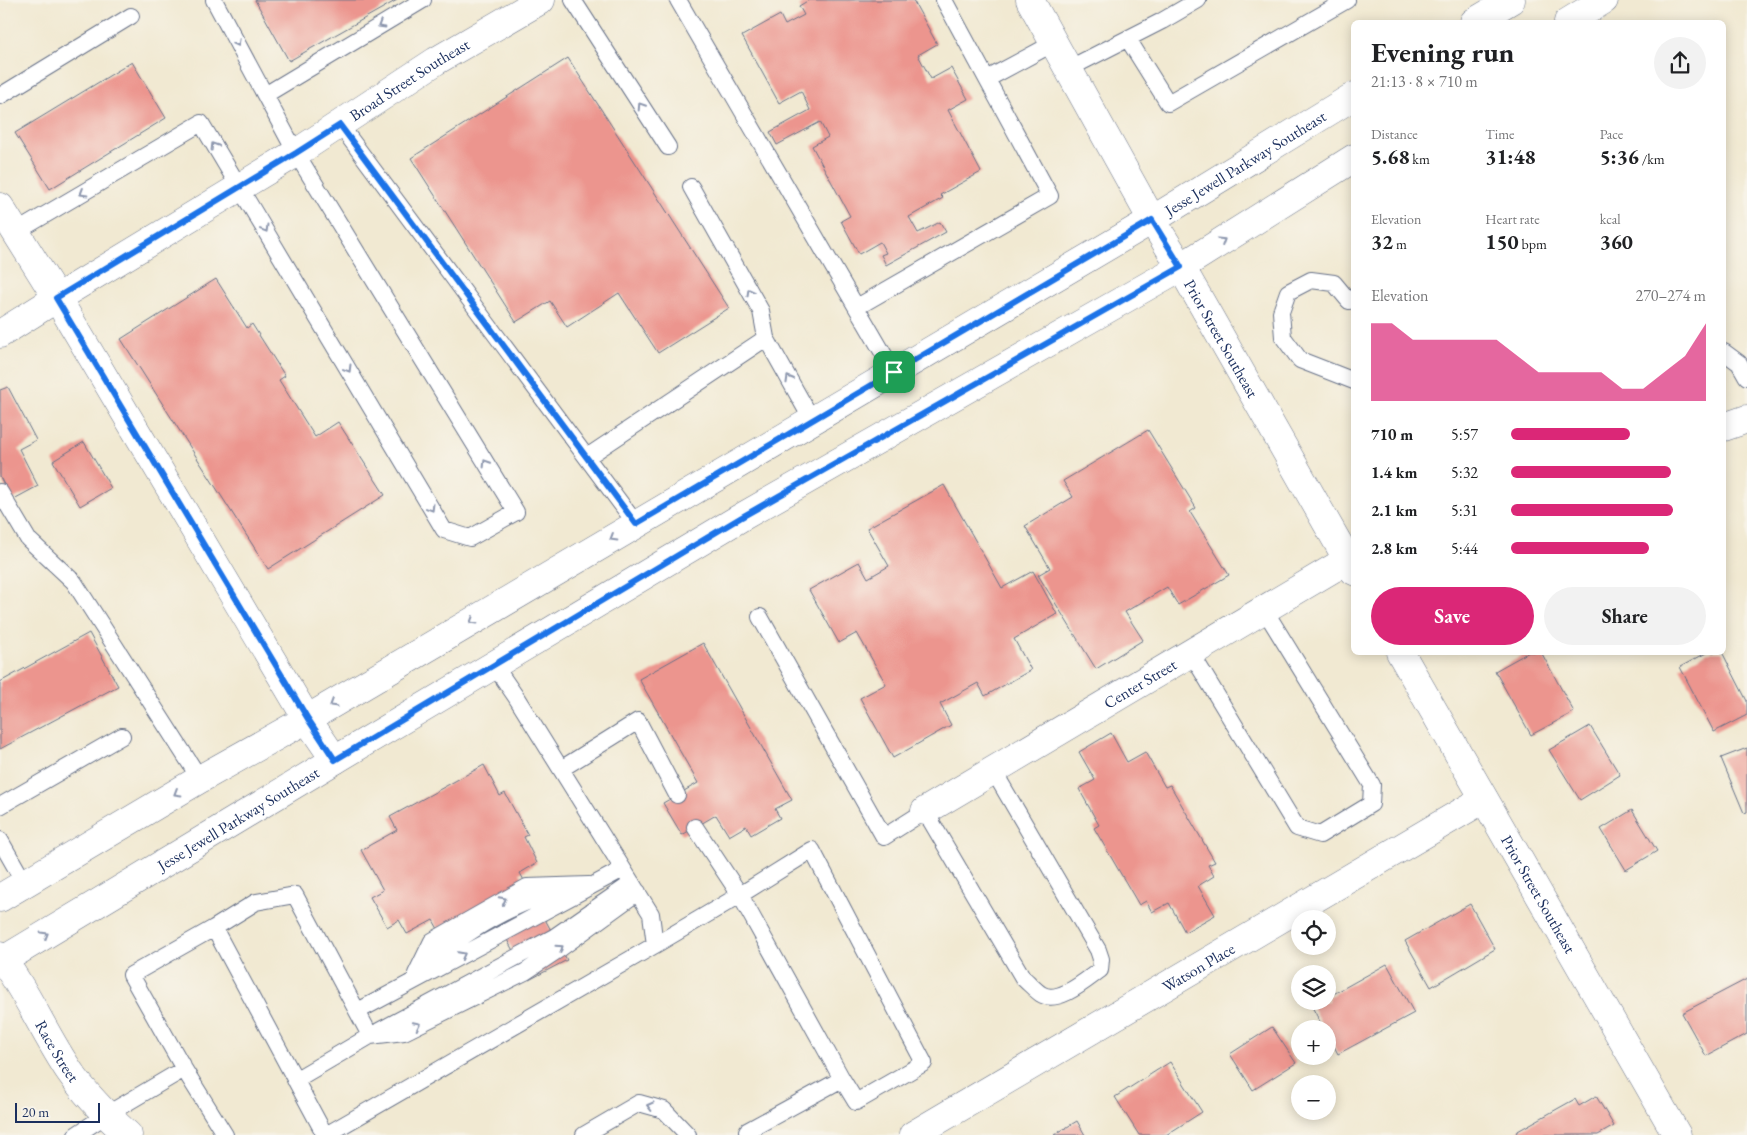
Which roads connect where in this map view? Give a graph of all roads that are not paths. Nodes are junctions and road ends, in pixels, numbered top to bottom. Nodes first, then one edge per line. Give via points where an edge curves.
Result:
1 (214, 0) edge
2 (423, 0) edge
3 (541, 0) edge
4 (573, 0) edge
5 (678, 0) edge
6 (944, 0) edge
7 (1030, 0) edge
8 (1198, 0) edge
9 (1347, 0) edge
10 (1478, 0) edge
11 (1511, 0) edge
12 (1604, 0) edge
13 (131, 16) dead end
14 (1474, 20) edge
15 (1477, 20) edge
16 (1571, 20) edge
17 (1128, 38) junction
18 (1054, 43) junction
19 (1068, 69) junction
20 (987, 79) junction
21 (265, 95) junction
22 (0, 96) edge
23 (1351, 98) edge
24 (340, 125) junction
25 (668, 147) dead end
26 (296, 153) junction
27 (1351, 160) edge
28 (240, 187) junction
29 (691, 187) dead end
30 (0, 207) edge
31 (1152, 220) junction
32 (16, 232) junction
33 (1181, 267) junction
34 (56, 298) junction
35 (1349, 301) dead end
36 (857, 307) junction
37 (0, 334) edge
38 (766, 338) junction
39 (1726, 353) edge
40 (894, 372) junction
41 (1747, 377) edge
42 (1351, 380) edge
43 (812, 420) junction
44 (587, 457) junction
45 (0, 492) edge
46 (636, 524) junction
47 (1351, 560) edge
48 (1351, 563) edge
49 (1264, 609) junction
50 (760, 617) dead end
51 (1191, 653) junction
52 (1402, 655) edge
53 (494, 665) junction
54 (308, 719) junction
55 (122, 736) dead end
56 (335, 760) junction
57 (561, 769) junction
58 (993, 770) junction
59 (200, 780) junction
60 (677, 795) dead end
61 (1484, 799) junction
62 (0, 806) edge
63 (925, 811) junction
64 (695, 827) dead end
65 (0, 840) edge
66 (630, 879) junction
67 (25, 884) junction
68 (587, 888) junction
69 (740, 894) junction
70 (0, 898) edge
71 (214, 928) junction
72 (655, 945) junction
73 (1, 960) edge
74 (398, 989) junction
75 (358, 1011) junction
76 (368, 1031) junction
77 (184, 1069) junction
78 (842, 1079) junction
79 (295, 1080) junction
80 (106, 1115) junction
81 (747, 1131) dead end
82 (76, 1135) edge
83 (128, 1135) edge
84 (225, 1135) edge
85 (325, 1135) edge
86 (584, 1135) edge
87 (688, 1135) edge
88 (913, 1135) edge
89 (1677, 1135) edge

1 -> 21 lane
2 -> 21 lane
3 - 24 street, Broad Street Southeast via 436,61
25 -> 4 lane
5 - 36 lane
6 - 20 lane
7 - 18 street, Prior Street Southeast
8 - 17 lane
9 - 17 lane via 1168,103
10 - 14 lane
11 - 15 street
12 - 16 street
13 - 22 lane
17 - 19 lane
18 - 19 street, Prior Street Southeast
18 - 20 lane
19 - 31 street, Prior Street Southeast
20 - 36 lane via 1050,196
21 - 26 lane
23 - 31 street, Jesse Jewell Parkway Southeast
24 - 26 street, Broad Street Southeast
24 - 44 lane
26 - 28 street, Broad Street Southeast
28 -> 26 lane via 444,530 470,538 516,512
33 -> 27 street, Jesse Jewell Parkway Southeast
28 -> 32 lane via 201,123
28 - 34 street, Broad Street Southeast
38 -> 29 lane via 761,311
30 - 32 street
31 - 33 street, Prior Street Southeast
31 - 40 street, Jesse Jewell Parkway Southeast
32 - 34 street
33 - 47 street, Prior Street Southeast
33 - 53 street, Jesse Jewell Parkway Southeast via 740,518
34 - 37 street, Broad Street Southeast
34 - 54 street
35 - 42 lane via 1334,283 1311,280 1288,292 1281,312 1283,337 1300,360
36 - 40 lane
43 -> 38 lane
38 - 44 lane
39 - 41 lane via 1739,362
40 - 43 street, Jesse Jewell Parkway Southeast
43 - 46 street, Jesse Jewell Parkway Southeast
44 - 46 lane
45 - 59 lane via 28,539 74,582
46 -> 54 street, Jesse Jewell Parkway Southeast
48 - 49 street, Center Street
49 - 51 street, Center Street
49 - 51 lane via 1372,785 1370,804 1320,835 1297,828
50 - 63 lane via 884,836
51 - 58 street, Center Street
52 - 61 street, Prior Street Southeast
53 - 56 street, Jesse Jewell Parkway Southeast
53 - 57 lane
54 - 56 street
54 - 59 street, Jesse Jewell Parkway Southeast
55 - 62 lane
73 -> 56 street, Jesse Jewell Parkway Southeast
57 - 60 lane via 638,722
57 - 66 lane
58 - 63 street, Center Street
58 - 63 lane via 1098,950 1100,970 1073,989 1058,996 1042,995 1023,978
59 -> 67 street, Jesse Jewell Parkway Southeast
61 - 88 street, Watson Place
61 - 89 street, Prior Street Southeast
64 - 69 lane
65 - 67 lane
66 - 68 lane
66 - 72 lane via 652,914
66 - 76 lane
76 -> 66 lane via 404,1032 525,972 561,948
67 - 70 street, Jesse Jewell Parkway Southeast
74 -> 68 lane
74 -> 68 lane via 439,953 495,918 534,900
69 - 72 lane
69 - 78 lane
69 - 78 lane via 812,850 924,1063 856,1102
71 - 75 lane via 256,902 295,896
71 - 77 lane via 131,975
71 - 79 lane
72 - 85 lane
73 - 80 street, Race Street via 71,1073
74 - 75 lane
75 - 76 lane
76 - 79 lane
77 - 80 lane
77 - 84 lane
78 - 81 lane
79 - 85 lane
80 - 82 lane
80 - 83 street, Race Street
87 -> 86 lane via 664,1110 639,1104

